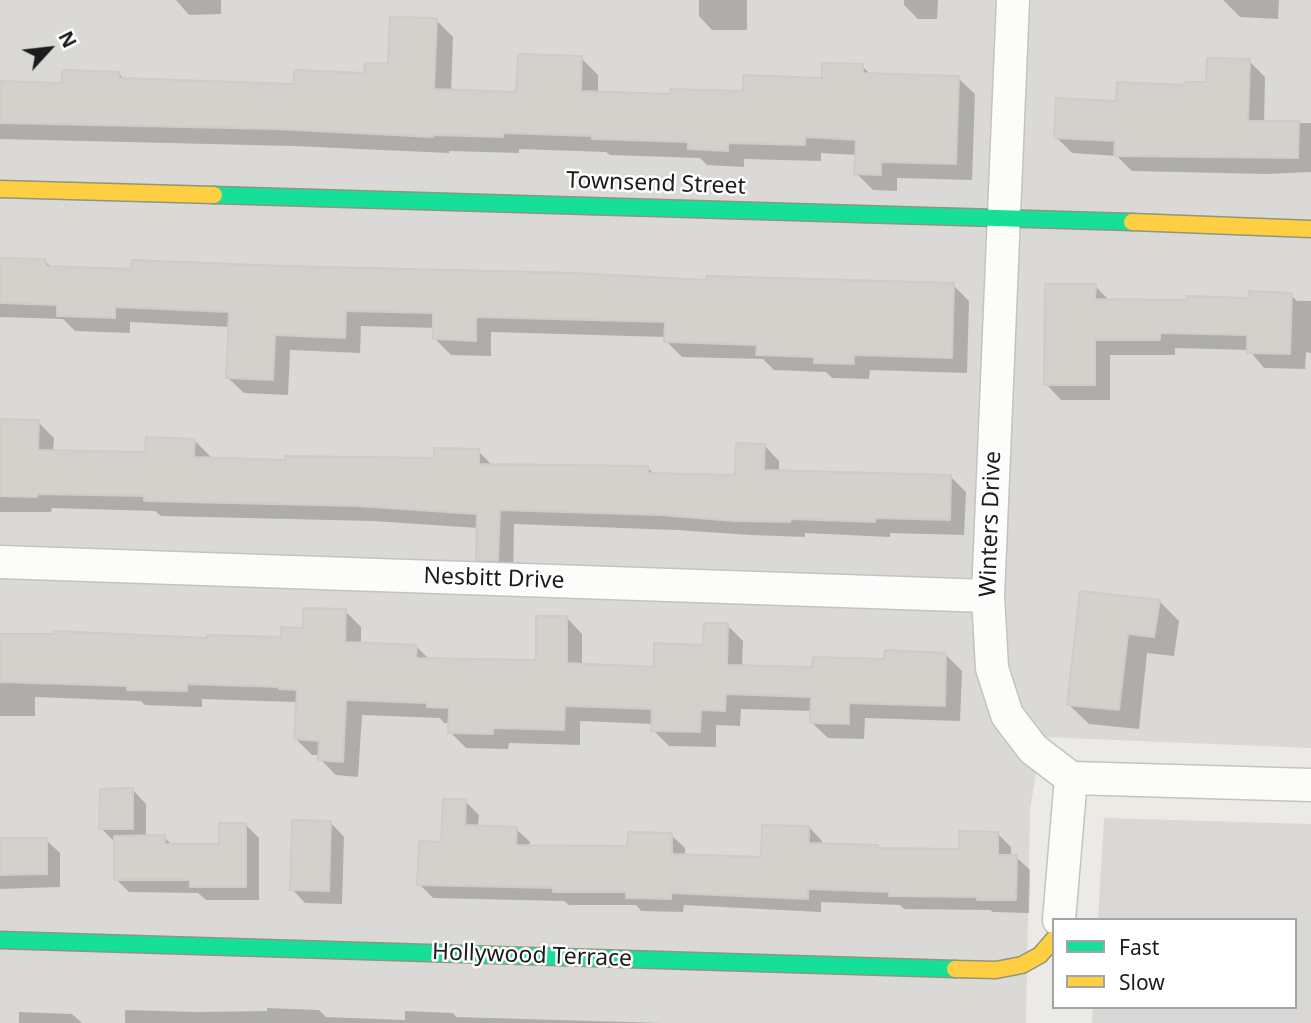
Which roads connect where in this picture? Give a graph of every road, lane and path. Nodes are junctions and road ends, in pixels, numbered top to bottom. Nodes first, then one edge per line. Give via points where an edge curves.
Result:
1 (1013, 0) edge
2 (0, 189) edge
3 (1003, 217) junction
4 (1311, 229) edge
5 (0, 562) edge
6 (988, 596) junction
7 (1071, 778) junction
8 (1311, 785) edge
9 (1059, 918) edge
10 (0, 940) edge
11 (1052, 941) edge

1 - 3 street, Winters Drive
2 - 3 street, Townsend Street
3 - 4 street, Townsend Street
3 - 6 street, Winters Drive
5 - 6 street, Nesbitt Drive
6 - 7 street, Winters Drive via 992,668 1007,715 1033,749
7 - 8 street
7 - 9 street
10 - 11 street, Hollywood Terrace via 996,970 1022,965

